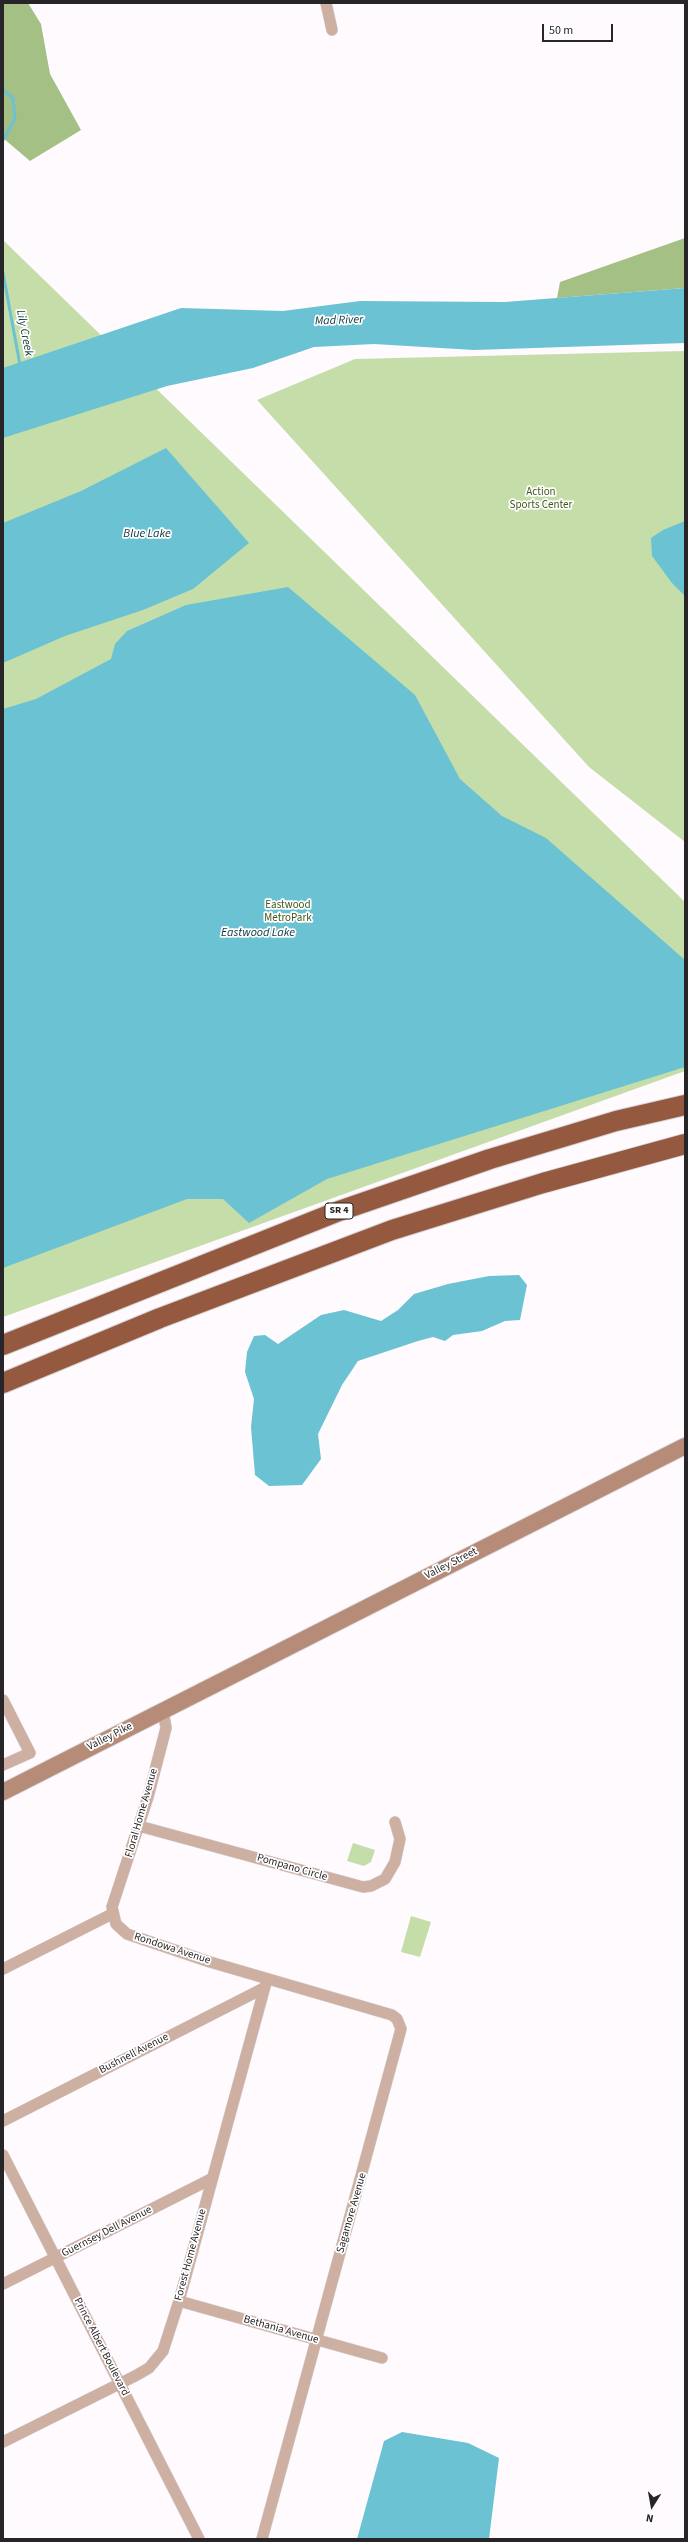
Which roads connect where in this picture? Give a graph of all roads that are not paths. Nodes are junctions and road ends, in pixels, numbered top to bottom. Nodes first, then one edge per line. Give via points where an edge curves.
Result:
1 (326, 3) edge
2 (332, 30) dead end
3 (685, 1106) edge
4 (685, 1144) edge
5 (3, 1345) edge
6 (3, 1383) edge
7 (685, 1446) edge
8 (218, 1682) joint
9 (3, 1700) edge
10 (163, 1710) junction
11 (3, 1765) edge
12 (3, 1792) edge
13 (396, 1822) dead end
14 (140, 1826) junction
15 (112, 1914) junction
16 (3, 1969) edge
17 (265, 1983) junction
18 (3, 2121) edge
19 (3, 2155) edge
20 (211, 2180) junction
21 (56, 2258) junction
22 (3, 2284) edge
23 (179, 2301) junction
24 (316, 2340) junction
25 (382, 2358) dead end
26 (120, 2384) junction
27 (3, 2442) edge
28 (199, 2539) edge
29 (262, 2539) edge

1 - 2 street
3 - 5 highway, SR 4 via 616,1121 490,1159 354,1206
4 - 6 highway via 542,1183 392,1230 160,1318
7 - 8 street, Valley Street
8 - 10 street, Valley Pike
9 - 11 street via 30,1753
10 - 12 street, Valley Pike
10 - 14 street, Floral Home Avenue via 166,1728
13 - 14 street, Pompano Circle via 400,1839 395,1862 385,1879 378,1884 363,1887
14 - 15 street, Floral Home Avenue via 115,1897
15 - 16 street
15 - 17 street, Rondowa Avenue via 116,1924 127,1934
17 - 18 street, Bushnell Avenue
17 - 20 street, Forest Home Avenue
17 - 24 street, Sagamore Avenue via 392,2015 397,2019 401,2029
19 - 21 street, Prince Albert Boulevard
20 - 21 street, Guernsey Dell Avenue
20 - 23 street, Forest Home Avenue
21 - 22 street, Guernsey Dell Avenue
21 - 26 street, Prince Albert Boulevard
23 - 24 street, Bethania Avenue
23 - 26 street, Forest Home Avenue via 163,2351 149,2368
24 - 25 street, Bethania Avenue
24 - 29 street, Sagamore Avenue
26 - 27 street, Forest Home Avenue
26 - 28 street, Prince Albert Boulevard

